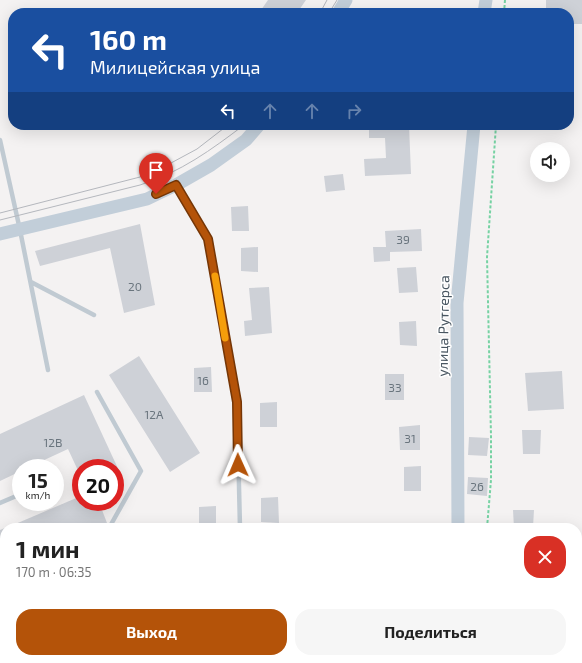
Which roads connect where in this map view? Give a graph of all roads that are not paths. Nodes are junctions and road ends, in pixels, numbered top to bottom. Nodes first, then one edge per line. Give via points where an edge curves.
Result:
1 (255, 130) edge
2 (474, 130) edge
3 (0, 140) edge
4 (176, 185) junction
5 (20, 230) junction
6 (0, 234) edge
7 (30, 282) junction
8 (94, 315) dead end
9 (48, 370) dead end
10 (97, 392) dead end
11 (12, 498) edge
12 (0, 503) edge
13 (112, 523) edge
14 (240, 523) edge
15 (458, 523) edge

1 - 4 main road via 246,140
2 - 15 main road, улица Рутгерса via 457,303
3 - 5 lane
4 - 5 main road via 147,199
4 - 14 lane via 208,239 237,402
5 - 6 main road
5 - 7 lane
7 - 8 lane
7 - 9 lane
10 - 13 lane via 141,471
11 - 12 lane

